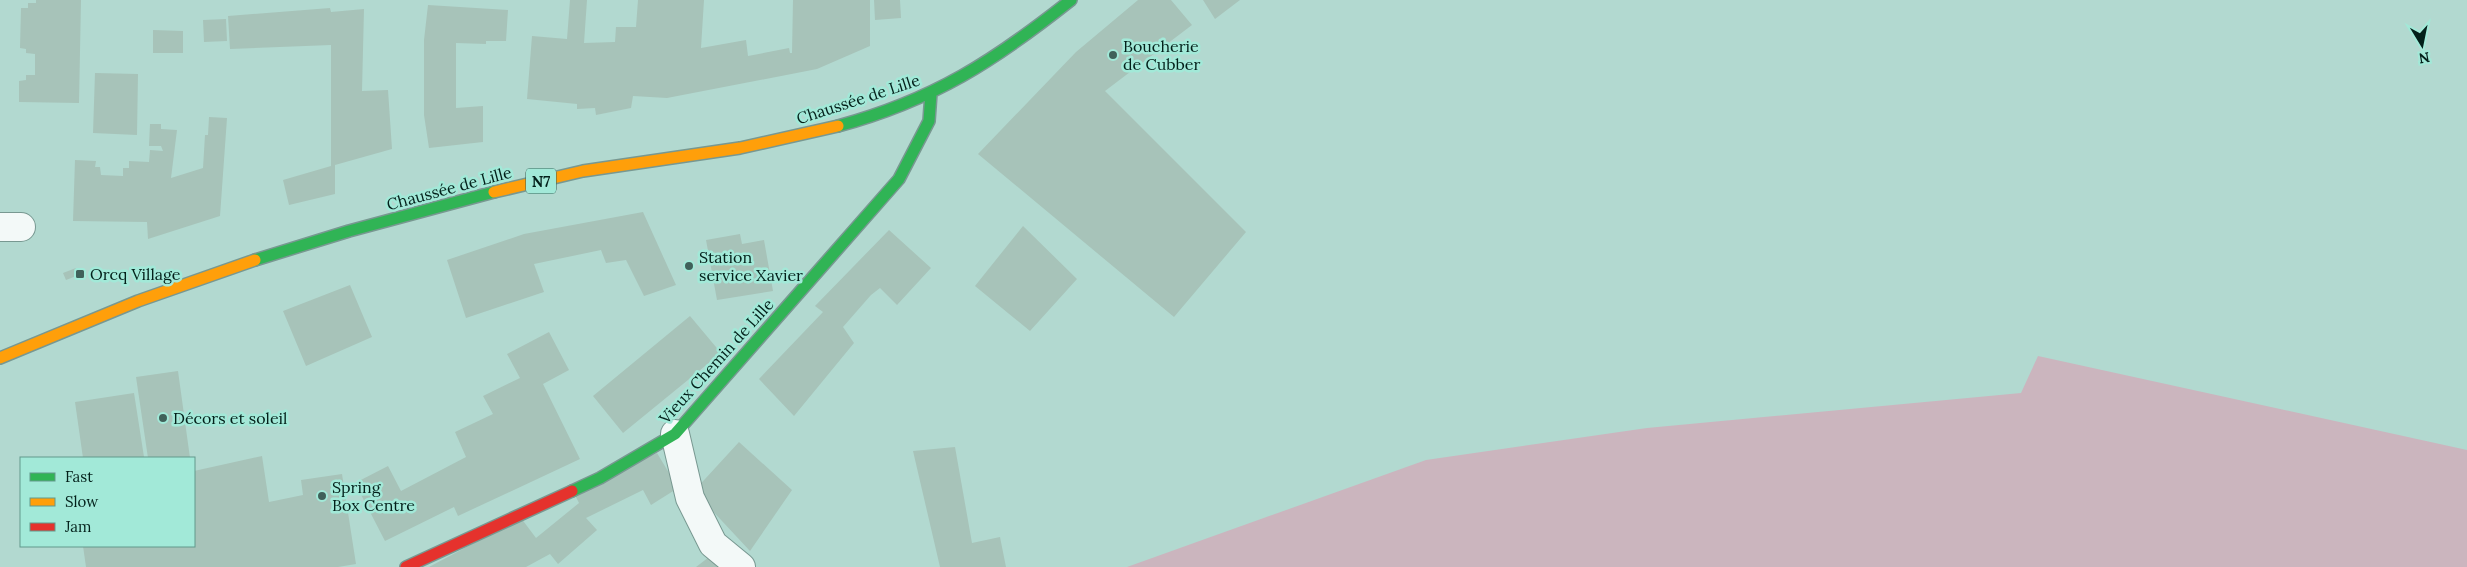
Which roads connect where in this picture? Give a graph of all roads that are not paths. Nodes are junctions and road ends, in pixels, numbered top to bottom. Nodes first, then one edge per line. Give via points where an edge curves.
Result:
1 (1071, 0) edge
2 (932, 93) junction
3 (0, 358) edge
4 (675, 434) junction
5 (406, 567) edge
6 (742, 567) edge

1 - 2 main road, Chaussée de Lille / N7 via 977,70
2 - 3 main road, Chaussée de Lille / N7 via 818,132 708,154 588,170 470,197 299,246 135,300
2 - 4 main road, Vieux Chemin de Lille via 929,121 899,179
4 - 5 main road, Vieux Chemin de Lille via 600,478
4 - 6 street via 690,498 697,514 713,544

